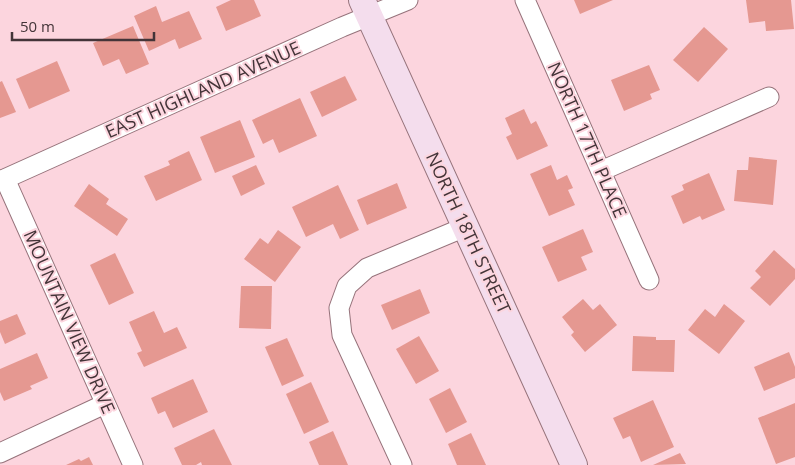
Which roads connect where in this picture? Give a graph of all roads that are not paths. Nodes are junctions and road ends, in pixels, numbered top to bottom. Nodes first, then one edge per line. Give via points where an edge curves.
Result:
1 (408, 0) edge
2 (525, 0) edge
3 (366, 8) edge
4 (769, 97) dead end
5 (601, 171) junction
6 (2, 180) edge
7 (465, 226) junction
8 (649, 280) dead end
9 (106, 404) junction
10 (0, 453) edge
11 (133, 465) edge
12 (402, 465) edge
13 (574, 465) edge

1 - 3 street, EAST HIGHLAND AVENUE
2 - 5 street, NORTH 17TH PLACE
3 - 6 street, EAST HIGHLAND AVENUE via 342,27
3 - 7 street, NORTH 18TH STREET
4 - 5 street
5 - 8 street, NORTH 17TH PLACE
6 - 9 street, MOUNTAIN VIEW DRIVE
7 - 12 street via 367,268 347,286 339,308 342,335
7 - 13 street, NORTH 18TH STREET
9 - 10 street
9 - 11 street, MOUNTAIN VIEW DRIVE

